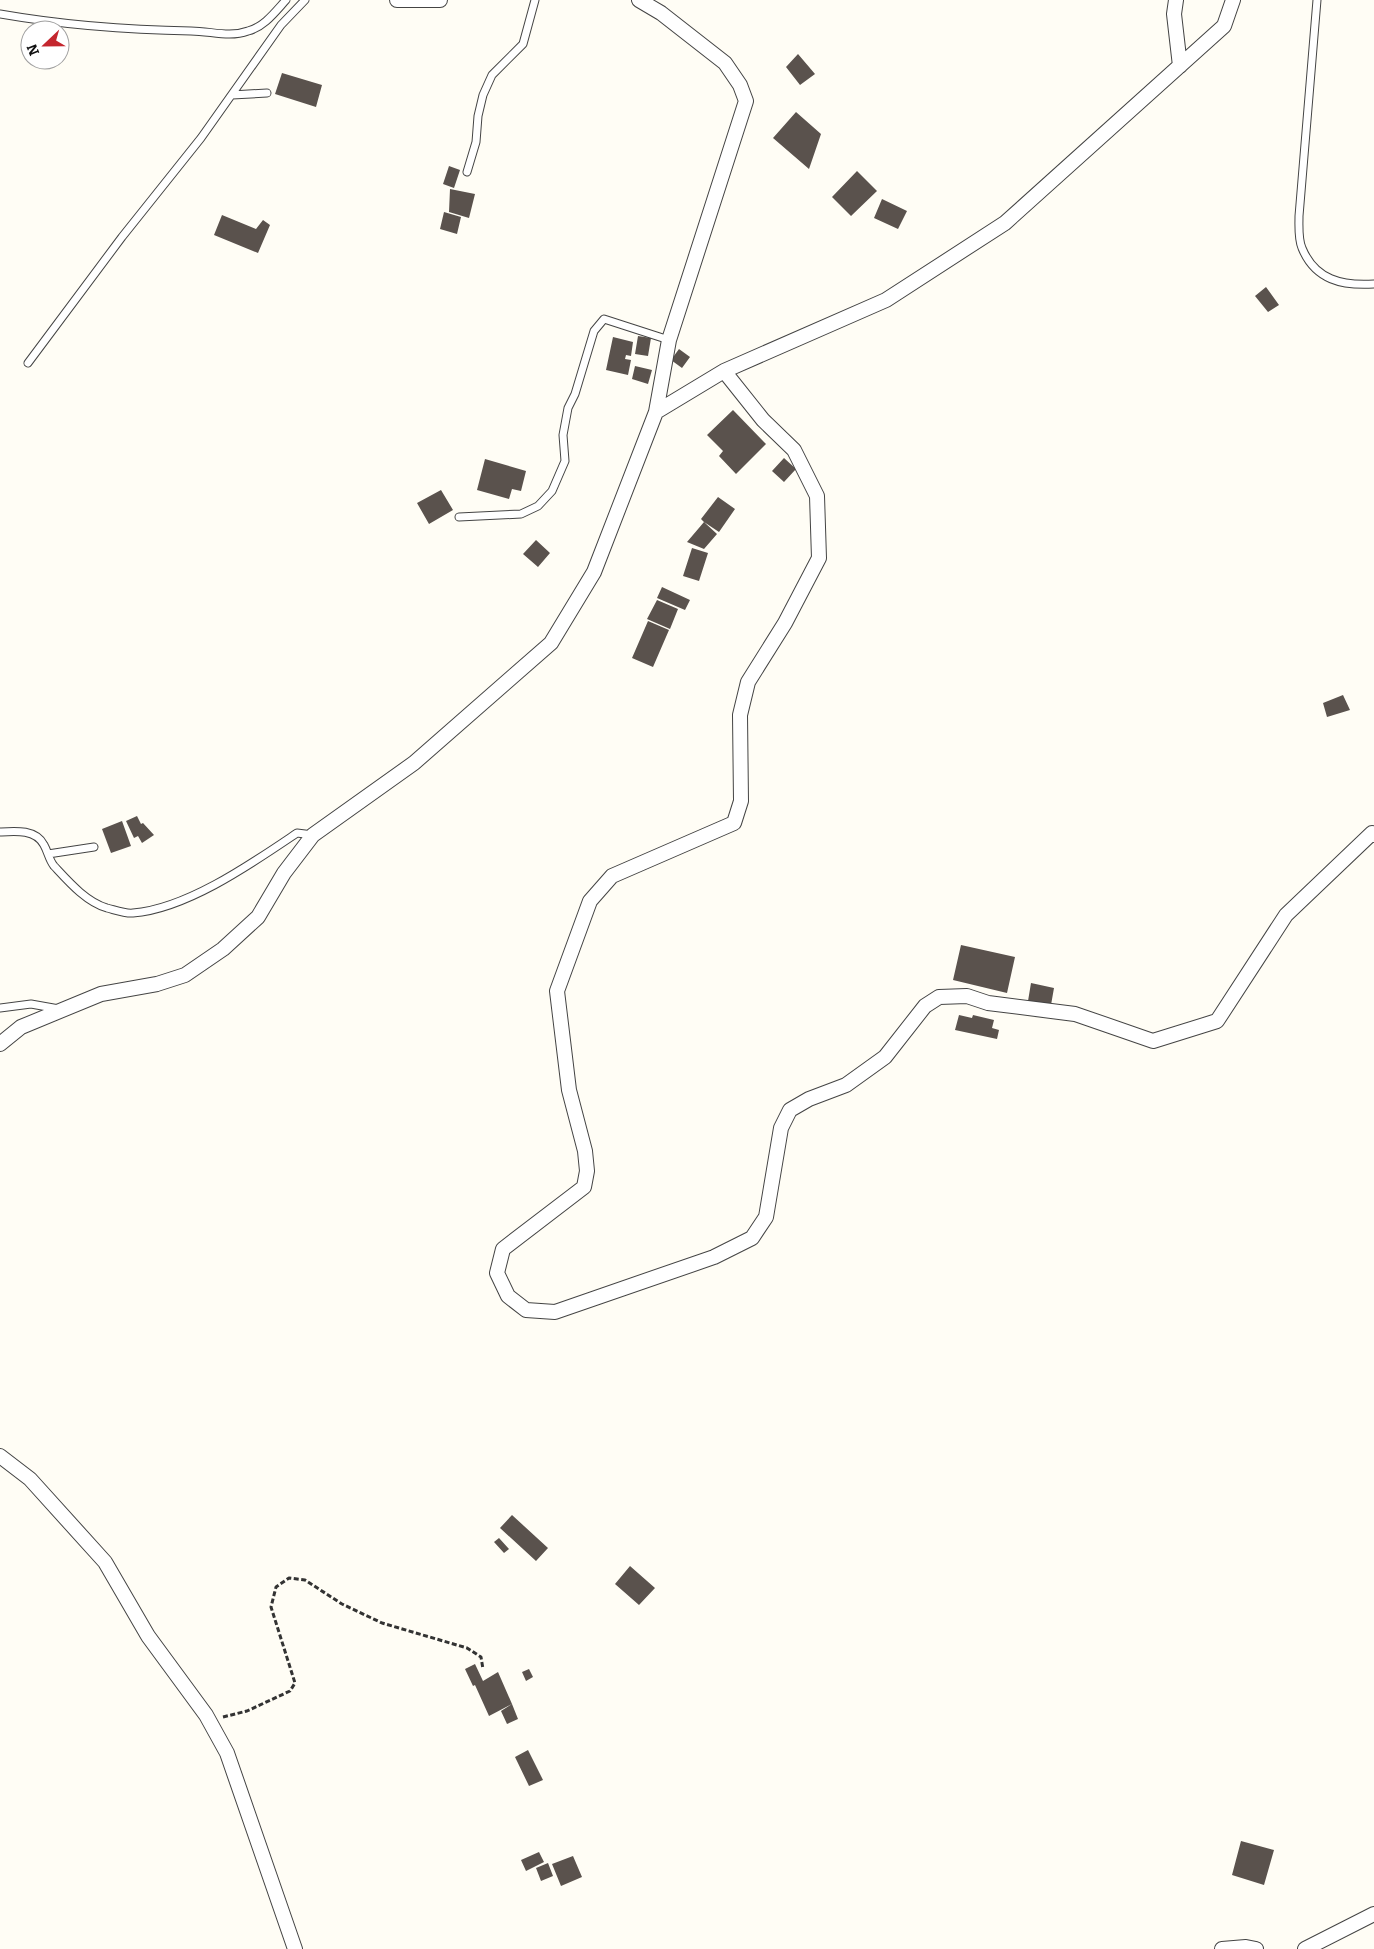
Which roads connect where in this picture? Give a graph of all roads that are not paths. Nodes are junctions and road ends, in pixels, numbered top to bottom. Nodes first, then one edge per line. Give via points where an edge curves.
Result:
1 (286, 0) edge
2 (305, 0) edge
3 (397, 0) edge
4 (440, 0) edge
5 (535, 0) edge
6 (639, 0) edge
7 (1176, 0) edge
8 (1233, 0) edge
9 (1317, 0) edge
10 (0, 14) edge
11 (1180, 66) junction
12 (267, 93) dead end
13 (232, 95) junction
14 (467, 172) dead end
15 (1374, 284) edge
16 (669, 340) junction
17 (28, 363) dead end
18 (724, 371) junction
19 (656, 412) junction
20 (459, 517) dead end
21 (0, 832) edge
22 (313, 835) junction
23 (1374, 835) edge
24 (94, 847) dead end
25 (48, 854) junction
26 (0, 1008) edge
27 (64, 1011) junction
28 (0, 1044) edge
29 (2, 1458) edge
30 (1374, 1914) edge
31 (295, 1949) edge
32 (1222, 1949) edge
33 (1256, 1949) edge
34 (1306, 1949) edge

1 - 10 lane via 270,18 249,31 228,35 146,31
2 - 13 lane via 281,25
3 - 4 street
5 - 14 lane via 523,44 492,75 483,95 476,142
6 - 16 street via 661,13 725,63 740,85 746,102
7 - 11 street via 1174,14
8 - 11 street via 1224,26
9 - 15 lane via 1299,216 1301,246 1314,267 1329,280
11 - 18 street via 1005,222 886,300
12 - 13 lane
13 - 17 lane
16 - 19 street
16 - 20 lane via 604,319 594,331 568,408 563,435 565,461 552,491 538,506 521,514
18 - 19 street
18 - 23 street via 763,420 794,450 817,496 820,558 748,682 740,715 741,801 734,823 612,876 590,901 557,991 569,1090 587,1171 584,1187 503,1249 496,1273 508,1296 526,1310 554,1312 714,1257 752,1238 766,1217 781,1128 790,1110 846,1085 884,1057 925,1006 939,997 967,996 988,1003 1075,1014 1153,1041 1217,1021 1286,915 1372,833
19 - 22 street via 594,572 551,643 414,762
21 - 25 lane via 25,830 43,843
22 - 25 lane via 297,833 246,867 194,894 164,906 132,913 105,908 73,887 50,861
22 - 27 street via 284,873 258,917 223,949 185,975 157,984 101,994
24 - 25 lane
26 - 27 lane via 31,1004
27 - 28 street via 21,1027
29 - 31 street via 30,1479 105,1562 148,1636 213,1726 227,1753
30 - 34 street
32 - 33 street

